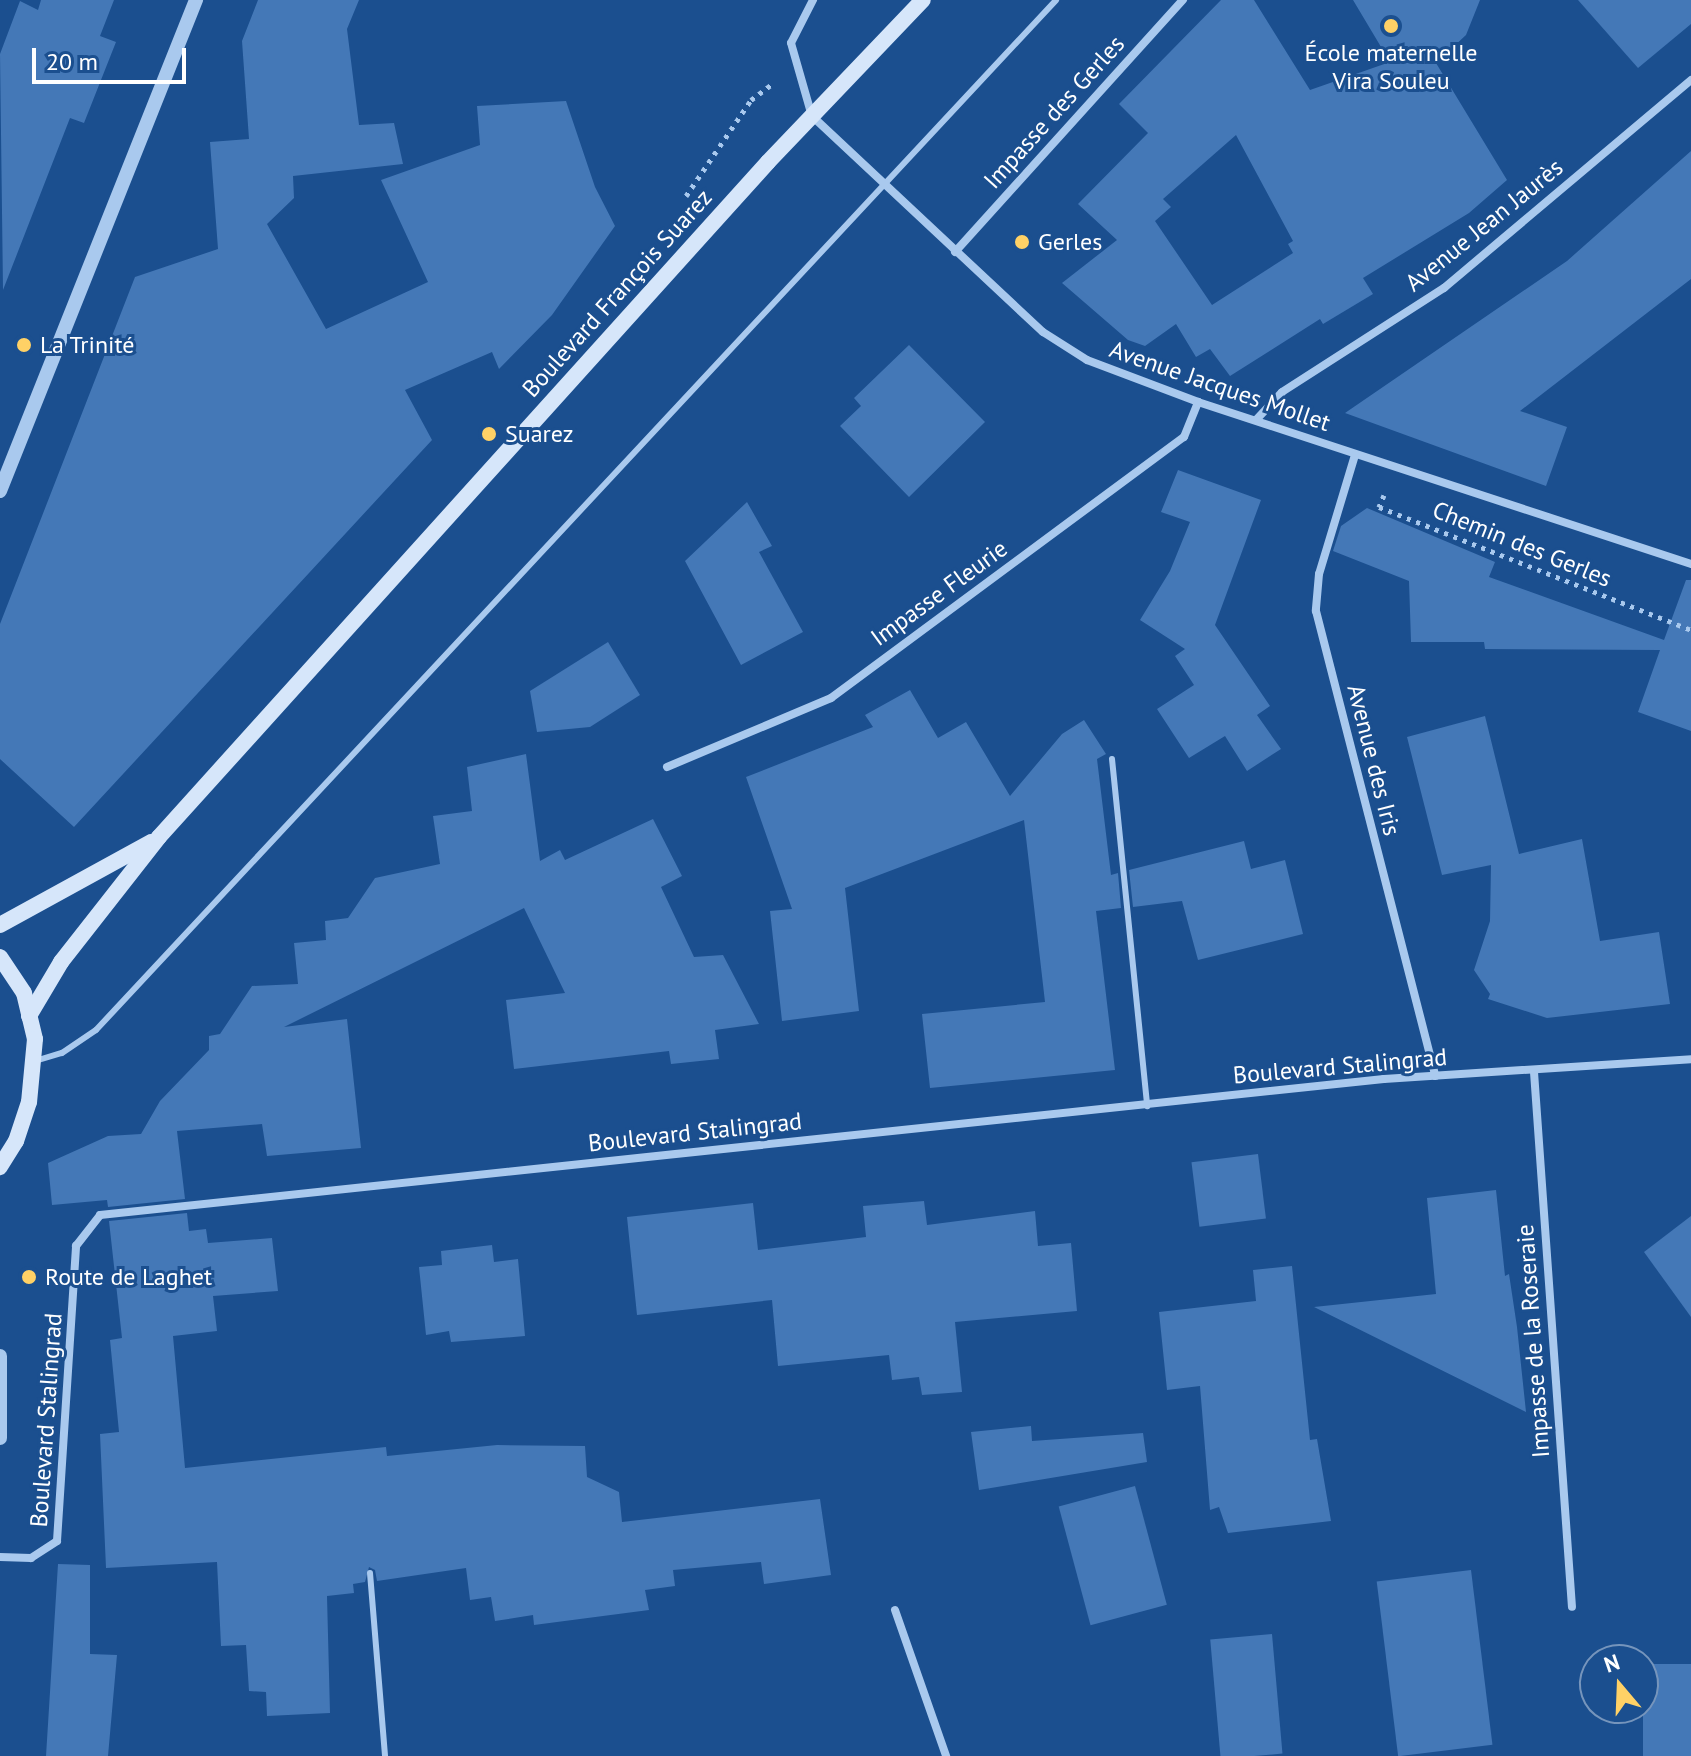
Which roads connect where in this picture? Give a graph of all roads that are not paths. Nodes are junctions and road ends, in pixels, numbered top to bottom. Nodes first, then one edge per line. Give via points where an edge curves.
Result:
1 (196, 0) edge
2 (813, 0) edge
3 (923, 0) edge
4 (1056, 0) edge
5 (1183, 0) edge
6 (1691, 80) edge
7 (812, 116) junction
8 (882, 184) junction
9 (955, 252) junction
10 (1198, 402) junction
11 (1256, 420) junction
12 (1355, 455) junction
13 (0, 491) edge
14 (1691, 564) edge
15 (1112, 759) dead end
16 (667, 767) dead end
17 (159, 837) junction
18 (0, 925) edge
19 (0, 957) edge
20 (29, 1016) junction
21 (1691, 1059) edge
22 (35, 1061) junction
23 (1534, 1072) junction
24 (1435, 1076) junction
25 (1147, 1106) junction
26 (0, 1167) edge
27 (0, 1356) edge
28 (0, 1438) edge
29 (0, 1557) edge
30 (370, 1573) dead end
31 (1572, 1607) dead end
32 (895, 1610) dead end
33 (385, 1756) edge
34 (946, 1756) edge

1 - 13 street
2 - 7 street via 791,43
3 - 7 main road, Boulevard François Suarez
4 - 8 lane
5 - 9 street, Impasse des Gerles
6 - 11 street, Avenue Jean Jaurès via 1444,288 1282,392
7 - 8 street, Avenue Jacques Mollet
7 - 17 main road, Boulevard François Suarez
8 - 9 street, Avenue Jacques Mollet
8 - 22 lane via 96,1030 62,1053
9 - 10 street, Avenue Jacques Mollet via 1043,332 1087,360
10 - 11 street, Avenue Jacques Mollet
10 - 16 street, Impasse Fleurie via 1184,437 831,698
11 - 12 street, Avenue Jacques Mollet
12 - 14 street, Avenue Jacques Mollet
12 - 24 street, Avenue des Iris via 1319,574 1316,611
15 - 25 lane
17 - 18 main road, Boulevard François Suarez
17 - 20 main road, Boulevard François Suarez via 61,962
19 - 20 main road via 24,993
20 - 22 main road
21 - 23 street, Boulevard Stalingrad
22 - 26 main road via 29,1102 16,1141
23 - 24 street, Boulevard Stalingrad
23 - 31 street, Impasse de la Roseraie
24 - 25 street, Boulevard Stalingrad
25 - 29 street, Boulevard Stalingrad via 100,1215 76,1246 57,1541 31,1558
27 - 28 street
30 - 33 lane
32 - 34 street

